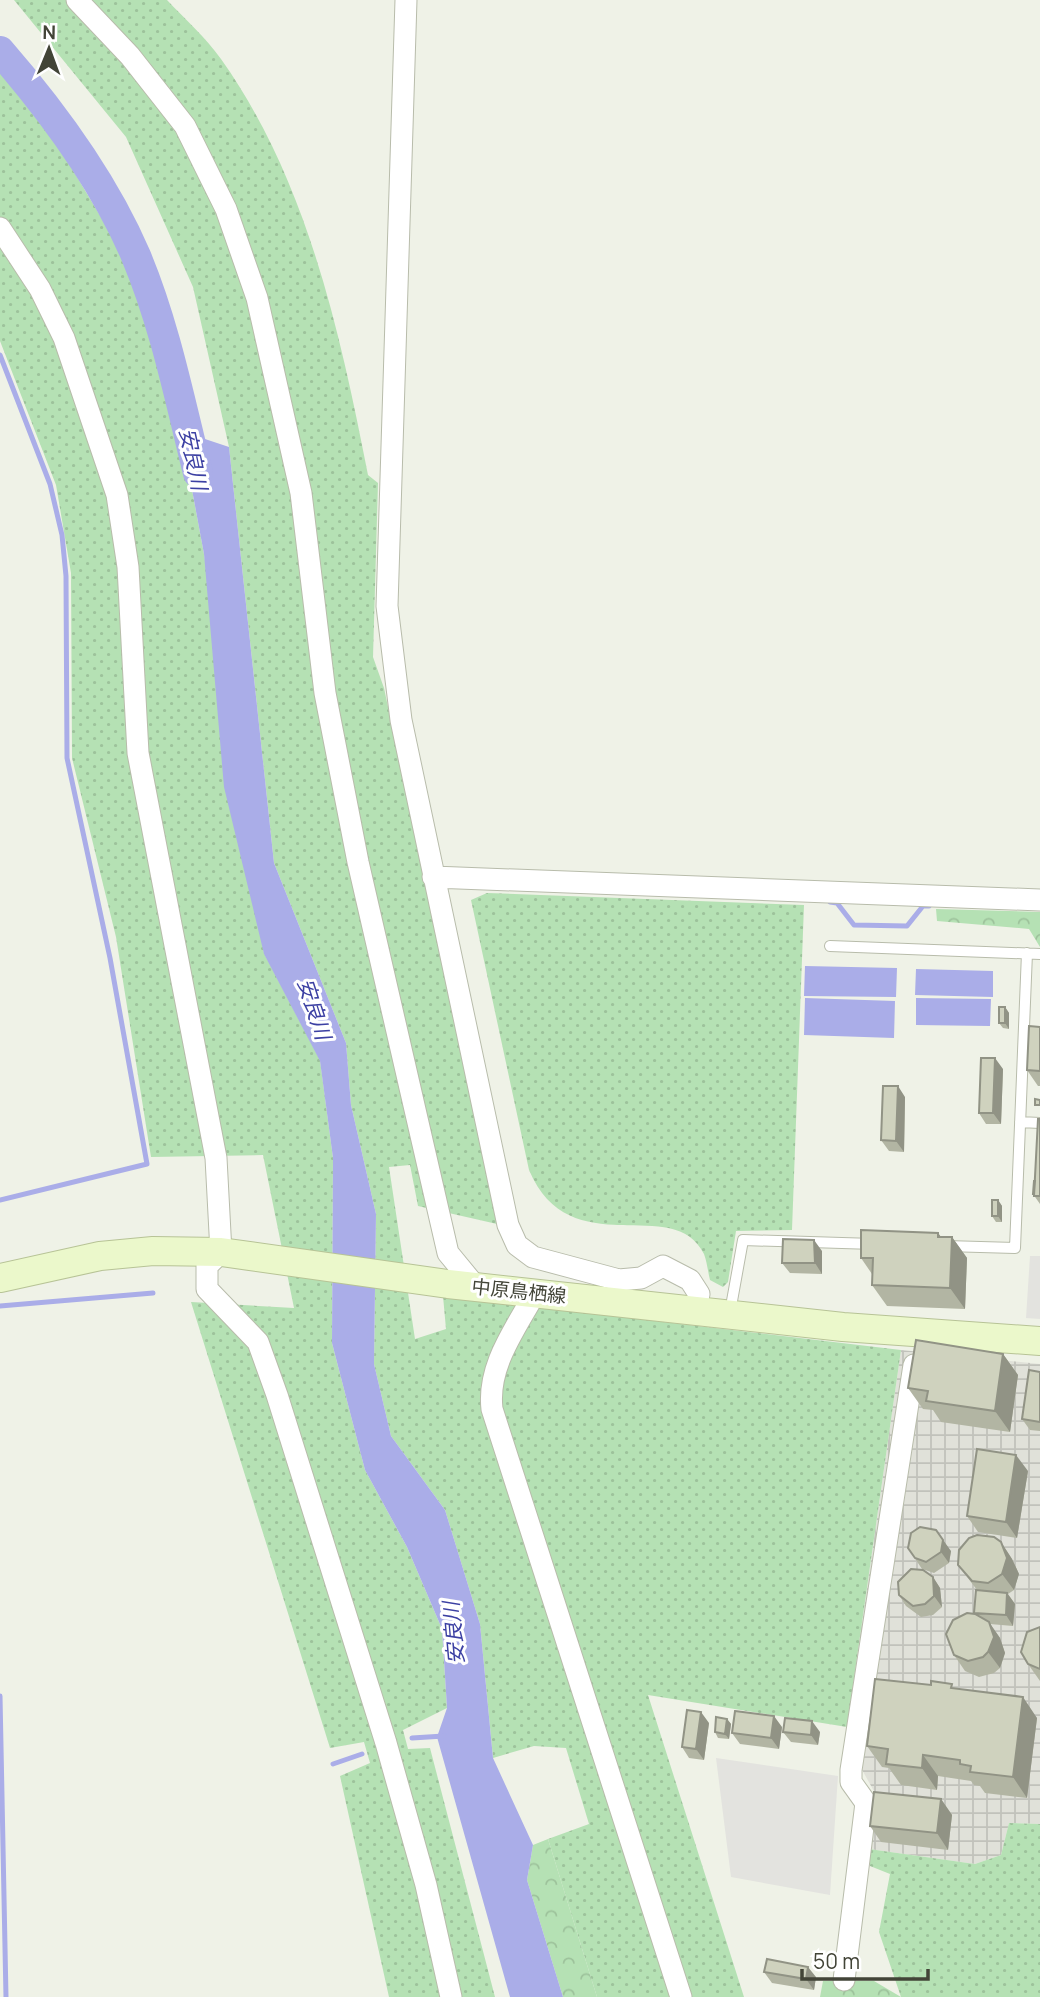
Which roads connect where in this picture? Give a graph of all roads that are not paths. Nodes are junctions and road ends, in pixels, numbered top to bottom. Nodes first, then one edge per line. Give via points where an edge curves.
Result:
1 (77, 0) edge
2 (406, 0) edge
3 (0, 228) edge
4 (433, 877) junction
5 (1040, 900) edge
6 (830, 946) dead end
7 (1027, 953) junction
8 (1040, 954) edge
9 (1020, 1122) junction
10 (1040, 1122) edge
11 (893, 1244) edge
12 (933, 1246) edge
13 (230, 1254) junction
14 (0, 1278) edge
15 (477, 1287) junction
16 (535, 1293) junction
17 (696, 1310) junction
18 (730, 1314) junction
19 (919, 1331) junction
20 (1040, 1341) edge
21 (844, 1980) dead end
22 (451, 1997) edge
23 (681, 1997) edge

1 - 15 street via 130,56 185,126 243,253 301,493 325,693 358,862 448,1253
2 - 4 street via 387,606 401,720
3 - 13 street via 40,289 64,338 117,495 128,567 138,753 216,1158
4 - 5 street
4 - 17 street via 508,1225 517,1245 533,1257 619,1280 640,1278 663,1266 690,1280 699,1294
6 - 7 lane
7 - 8 lane
7 - 9 lane
9 - 10 lane
9 - 12 lane via 1015,1248
11 - 18 lane via 743,1240
13 - 14 main road, 中原鳥栖線 via 153,1251 100,1256
13 - 15 main road, 中原鳥栖線
13 - 22 street via 207,1266 206,1289 258,1342 277,1395 386,1743 426,1885
15 - 16 main road, 中原鳥栖線
16 - 17 main road, 中原鳥栖線
16 - 23 street via 497,1363 490,1389 492,1409
17 - 18 main road, 中原鳥栖線
18 - 19 main road, 中原鳥栖線
19 - 20 main road, 中原鳥栖線
19 - 21 street via 851,1770 851,1782 866,1803

